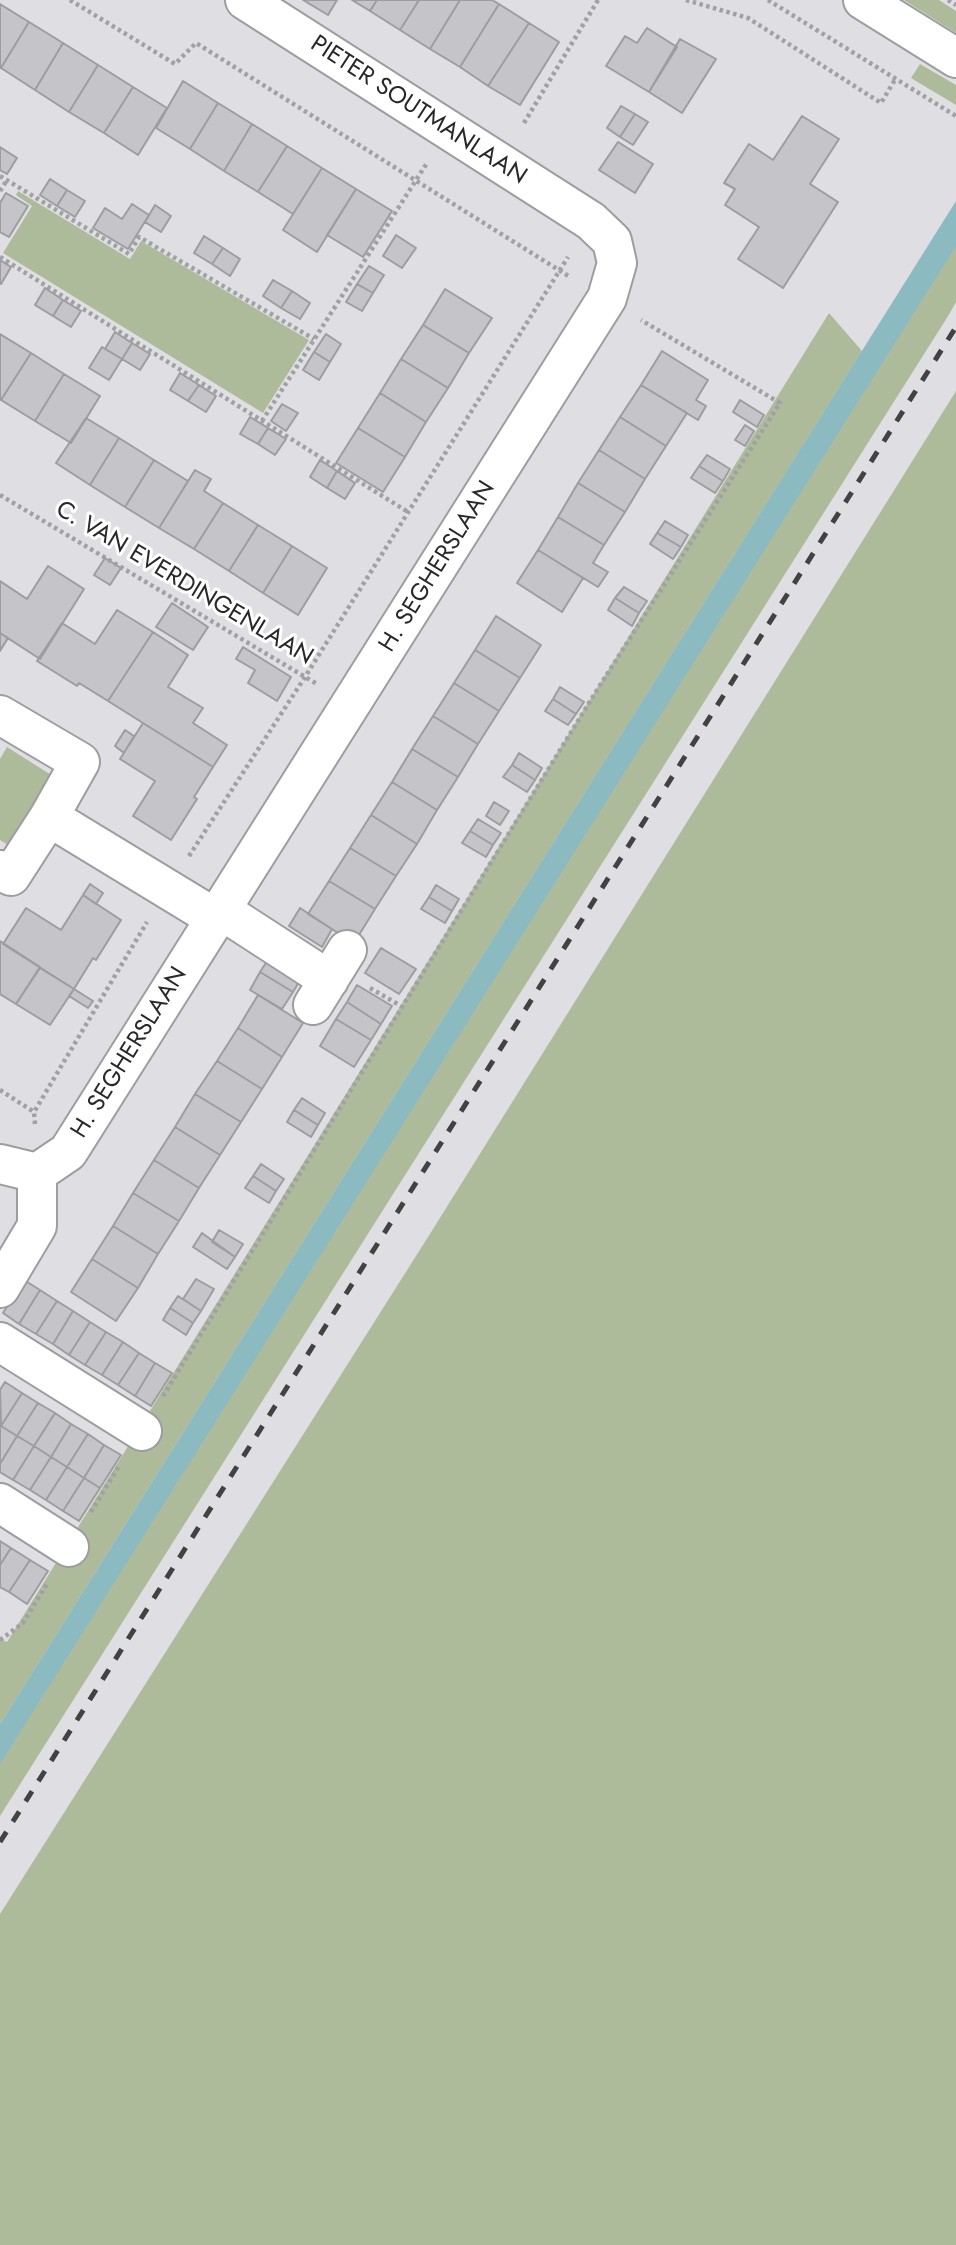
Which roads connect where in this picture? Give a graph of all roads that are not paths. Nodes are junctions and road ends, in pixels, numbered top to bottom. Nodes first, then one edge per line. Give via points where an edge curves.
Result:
1 (245, 0) edge
2 (863, 0) edge
3 (956, 58) edge
4 (591, 221) joint
5 (0, 715) edge
6 (49, 817) junction
7 (0, 870) edge
8 (218, 914) junction
9 (330, 978) dead end
10 (52, 1163) junction
11 (0, 1164) edge
12 (0, 1288) edge
13 (0, 1342) edge
14 (142, 1431) road end
15 (0, 1503) edge
16 (69, 1547) road end

1 - 4 street, PIETER SOUTMANLAAN
2 - 3 street
4 - 8 street, H. SEGHERSLAAN via 612,241 621,307 350,704
5 - 6 street via 80,762
6 - 7 street via 11,876
6 - 8 street
8 - 9 street
8 - 10 street, H. SEGHERSLAAN
10 - 11 street
10 - 12 street via 37,1226
13 - 14 street
15 - 16 street

